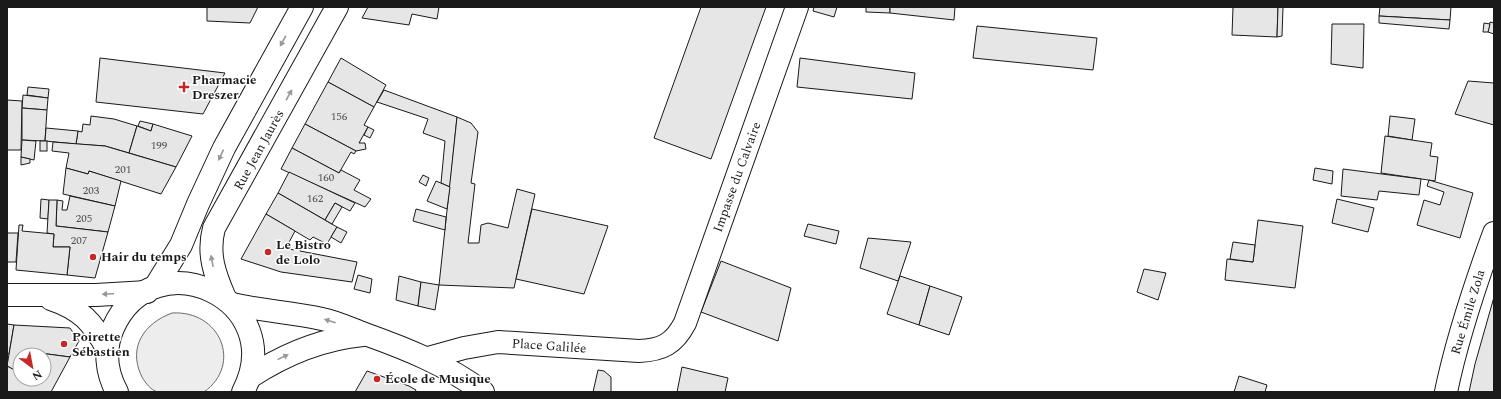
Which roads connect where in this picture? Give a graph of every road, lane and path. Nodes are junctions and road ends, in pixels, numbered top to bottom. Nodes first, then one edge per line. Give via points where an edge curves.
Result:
1 (302, 7) edge
2 (337, 7) edge
3 (797, 7) edge
4 (1494, 233) edge
5 (151, 290) junction
6 (7, 295) edge
7 (40, 296) junction
8 (228, 301) junction
9 (366, 334) junction
10 (670, 343) joint
11 (108, 358) junction
12 (428, 358) junction
13 (246, 385) edge
14 (98, 392) edge
15 (117, 392) edge
16 (483, 392) edge
17 (1446, 392) edge

1 -> 5 street via 224,148 181,245
8 -> 2 street, Rue Jean Jaurès via 215,275 211,256 214,228
3 - 10 street, Impasse du Calvaire via 685,323
4 - 17 street, Rue Émile Zola via 1456,350
5 -> 7 street via 96,295
5 - 8 street via 173,283 192,284 209,289
5 - 11 street via 132,301 120,315 112,331
6 - 7 street
7 - 11 street via 66,304 92,323
9 -> 8 street via 322,319 260,310
8 - 13 street via 243,318 252,343 253,360
9 - 12 street
13 -> 9 street via 278,360 302,349 344,337
10 - 12 street, Place Galilée via 650,351 639,351 498,342
11 - 14 street
11 - 15 street
12 - 16 street via 466,379

